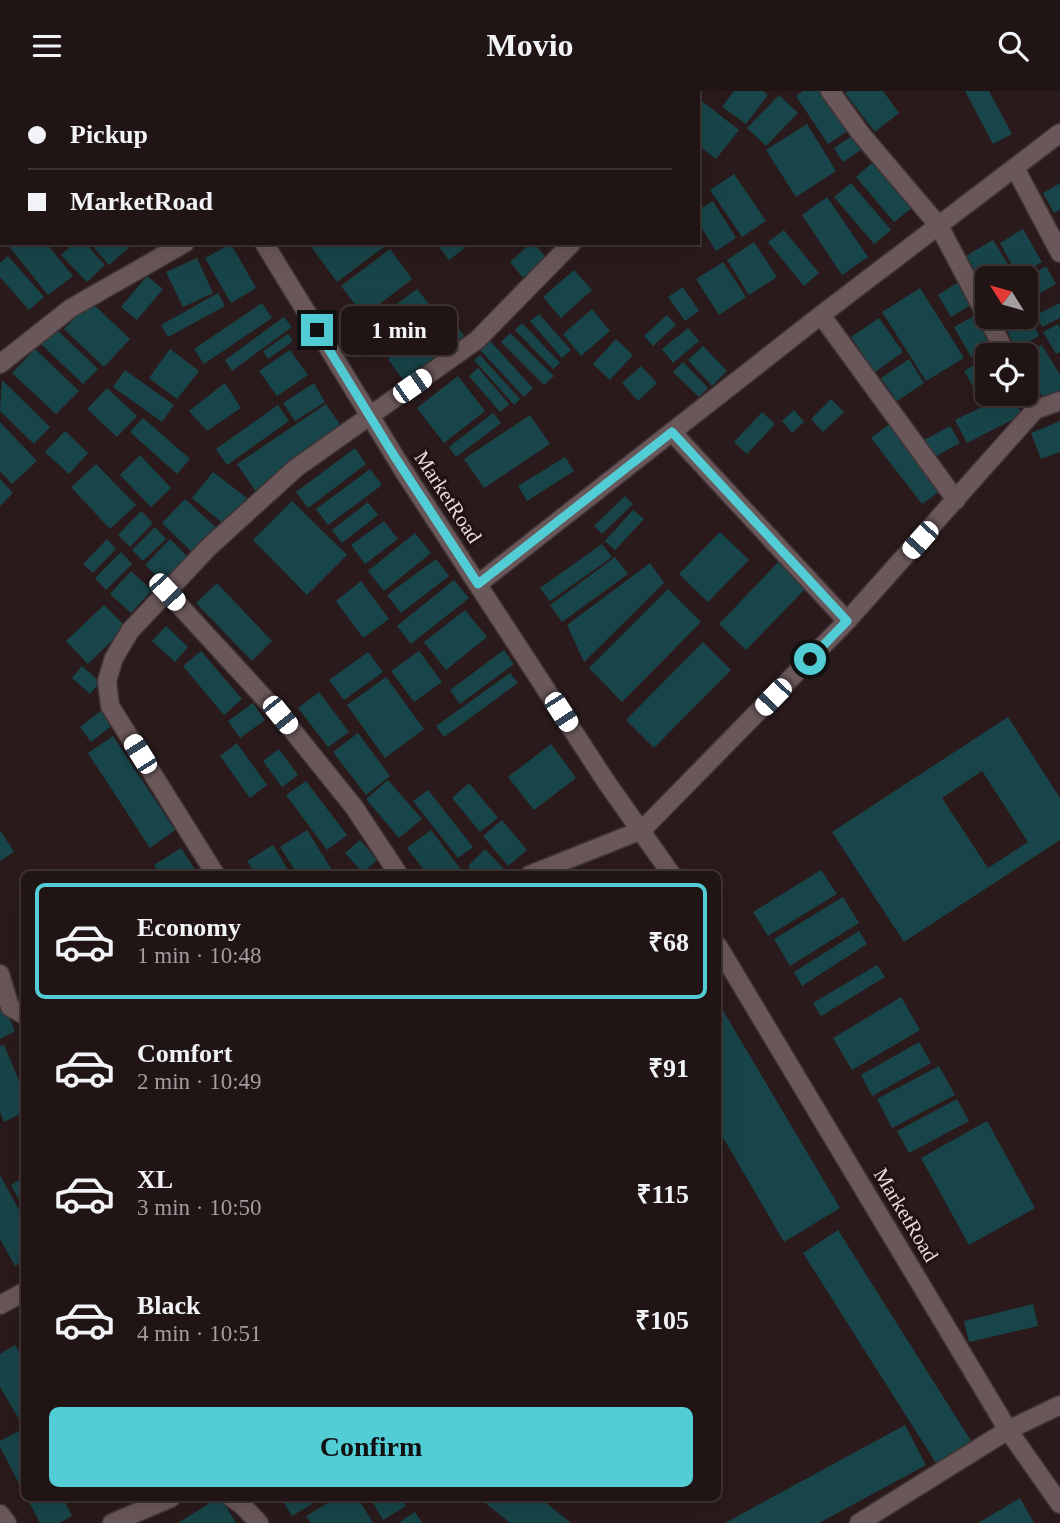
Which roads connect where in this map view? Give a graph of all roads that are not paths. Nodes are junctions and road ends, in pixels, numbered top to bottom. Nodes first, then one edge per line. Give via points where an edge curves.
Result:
1 (830, 91) edge
2 (1060, 133) edge
3 (1015, 169) junction
4 (939, 226) junction
5 (181, 245) edge
6 (265, 245) edge
7 (570, 245) edge
8 (1060, 253) edge
9 (821, 315) junction
10 (1000, 343) edge
11 (0, 365) edge
12 (1060, 401) edge
13 (1033, 406) edge
14 (1035, 410) junction
15 (369, 416) junction
16 (672, 432) junction
17 (956, 500) junction
18 (478, 584) junction
19 (167, 592) junction
20 (847, 621) junction
21 (642, 830) junction
22 (213, 871) edge
23 (396, 871) edge
24 (539, 871) edge
25 (669, 871) edge
26 (721, 951) edge
27 (0, 974) edge
28 (21, 1013) edge
29 (21, 1294) edge
30 (0, 1305) edge
31 (1060, 1405) edge
32 (1008, 1430) junction
33 (164, 1501) edge
34 (236, 1501) edge
35 (1060, 1504) edge
36 (0, 1514) edge
37 (7, 1523) edge
38 (113, 1523) edge
39 (259, 1523) edge
40 (859, 1523) edge

1 - 4 street
2 - 3 street
3 - 4 street
3 - 8 street
4 - 9 street
4 - 10 street
5 - 11 street via 71,308
6 - 15 street, MarketRoad
7 - 15 street via 477,340
9 - 16 street
9 - 17 street
12 - 14 street
13 - 14 street
14 - 17 street
15 - 18 street, MarketRoad
15 - 19 street via 296,468
16 - 18 street
16 - 20 street
17 - 20 street
18 - 21 street, MarketRoad
19 - 22 street via 130,631 114,658 107,681 110,706
19 - 23 street via 280,715 354,807
20 - 21 street
21 - 24 street
21 - 25 street, MarketRoad
26 - 32 street, MarketRoad
27 - 28 street via 10,1007
29 - 30 street
31 - 32 street
32 - 35 street, MarketRoad
32 - 40 street
33 - 38 street
34 - 39 street
36 - 37 street

